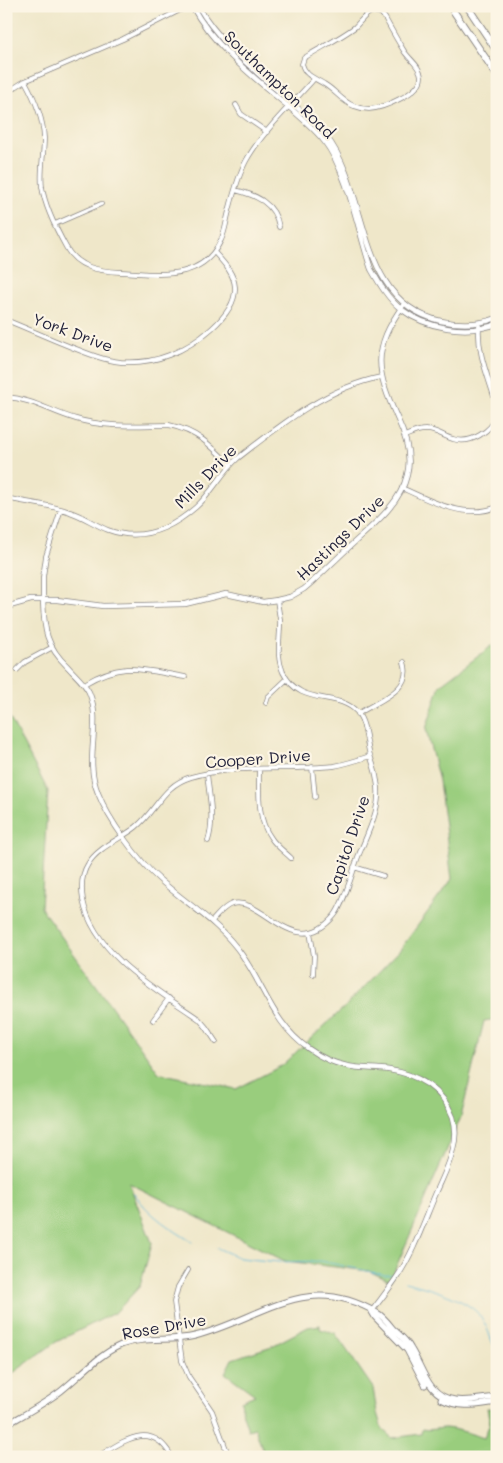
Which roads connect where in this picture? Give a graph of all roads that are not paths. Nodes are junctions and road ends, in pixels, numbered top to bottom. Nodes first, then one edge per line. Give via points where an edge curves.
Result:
1 (188, 6) edge
2 (192, 6) edge
3 (198, 6) edge
4 (450, 6) edge
5 (468, 6) edge
6 (497, 42) edge
7 (497, 51) edge
8 (497, 75) edge
9 (314, 79) junction
10 (25, 81) junction
11 (6, 93) edge
12 (236, 105) dead end
13 (291, 106) junction
14 (267, 132) junction
15 (235, 190) junction
16 (102, 204) dead end
17 (56, 224) junction
18 (279, 227) dead end
19 (214, 252) junction
20 (402, 307) junction
21 (497, 318) edge
22 (6, 320) edge
23 (497, 324) edge
24 (479, 326) junction
25 (381, 377) junction
26 (495, 390) edge
27 (6, 397) edge
28 (497, 407) edge
29 (497, 415) edge
30 (405, 436) junction
31 (230, 465) junction
32 (402, 488) junction
33 (6, 498) edge
34 (497, 507) edge
35 (61, 509) junction
36 (44, 600) junction
37 (277, 600) junction
38 (6, 606) edge
39 (51, 648) junction
40 (404, 662) dead end
41 (17, 670) dead end
42 (185, 677) dead end
43 (287, 679) junction
44 (84, 684) junction
45 (266, 703) dead end
46 (358, 714) junction
47 (370, 756) junction
48 (312, 767) junction
49 (259, 769) junction
50 (207, 773) junction
51 (315, 797) dead end
52 (123, 836) junction
53 (208, 842) dead end
54 (291, 858) dead end
55 (354, 867) junction
56 (383, 876) dead end
57 (212, 921) junction
58 (310, 932) junction
59 (314, 974) dead end
60 (169, 998) junction
61 (154, 1020) dead end
62 (216, 1042) dead end
63 (188, 1270) dead end
64 (372, 1311) junction
65 (178, 1339) junction
66 (497, 1397) edge
67 (497, 1402) edge
68 (6, 1425) edge
69 (100, 1456) edge
70 (172, 1457) edge
71 (228, 1457) edge

1 - 10 street
2 - 13 street, Southampton Road via 225,50
3 - 13 street, Southampton Road via 229,46
4 - 8 highway
5 - 6 highway
5 - 7 highway
9 - 9 street via 303,68 304,58 376,11 385,18 421,75 418,85 408,95 369,109 352,106
9 - 13 street
10 - 11 street
10 - 17 street via 41,117 44,138 42,188
12 - 14 street via 242,114
13 - 14 street
13 - 20 street, Southampton Road via 334,156 371,269 385,291
14 - 15 street via 246,160
15 - 18 street via 264,200 276,215
15 - 19 street via 222,240
16 - 17 street
17 - 19 street via 73,256 82,264 101,271 176,274 202,264
19 - 22 street, York Drive via 234,280 230,309 192,342 168,356 135,363 109,360
20 - 24 street, Southampton Road via 434,325 461,329
20 - 25 street, Hastings Drive via 387,331 381,350
21 - 24 street, Southampton Road
23 - 24 street, Southampton Road
24 - 26 street via 482,361
25 - 30 street, Hastings Drive
25 - 31 street, Mills Drive via 322,398
26 - 28 street
27 - 31 street via 27,400 74,419 96,424 180,427 198,435
29 - 30 street via 490,427 470,439 454,440 427,430
30 - 32 street, Hastings Drive via 409,460
31 - 35 street, Mills Drive via 197,506 175,523 148,534 108,530
32 - 34 street via 447,507 471,511
32 - 37 street, Hastings Drive via 389,508 310,585 290,597
33 - 35 street, Mills Drive
35 - 36 street via 46,556
36 - 37 street, Hastings Drive via 103,606 158,605 185,604 226,594 257,601
36 - 38 street, Hastings Drive
36 - 39 street via 44,629
37 - 43 street via 280,620 278,654
39 - 41 street
39 - 44 street
40 - 46 street via 406,673 401,686
42 - 44 street via 119,669
43 - 45 street
43 - 46 street via 307,695 348,706
44 - 52 street via 94,716 91,761 94,784 104,808
46 - 47 street, Capitol Drive
47 - 48 street, Cooper Drive via 336,765
47 - 55 street, Capitol Drive via 376,771 378,795
48 - 49 street, Cooper Drive
48 - 51 street
49 - 50 street, Cooper Drive
49 - 54 street via 264,824 272,841
50 - 52 street, Cooper Drive via 176,783 140,824
50 - 53 street via 212,820
52 - 57 street via 157,878
52 - 60 street, Cooper Drive via 88,864 82,878 86,913 98,936 114,954
55 - 56 street
55 - 58 street, Capitol Drive via 334,916
57 - 58 street via 228,906 241,904 290,930
57 - 64 street via 242,954 279,1020 306,1048 331,1062 409,1074 426,1082 450,1110 455,1128 453,1152 408,1257
58 - 59 street
60 - 61 street
60 - 62 street, Cooper Drive via 199,1019
63 - 65 street via 174,1302
64 - 65 main road, Rose Drive via 333,1296 303,1297 195,1336
64 - 66 main road, Rose Drive via 378,1313 411,1348 428,1382 437,1392 455,1400
64 - 67 main road, Rose Drive via 407,1350 420,1376 439,1398 464,1406
65 - 68 main road, Rose Drive via 120,1345 54,1396
65 - 71 street via 182,1361 212,1411
69 - 70 street via 123,1440 139,1436 162,1443

